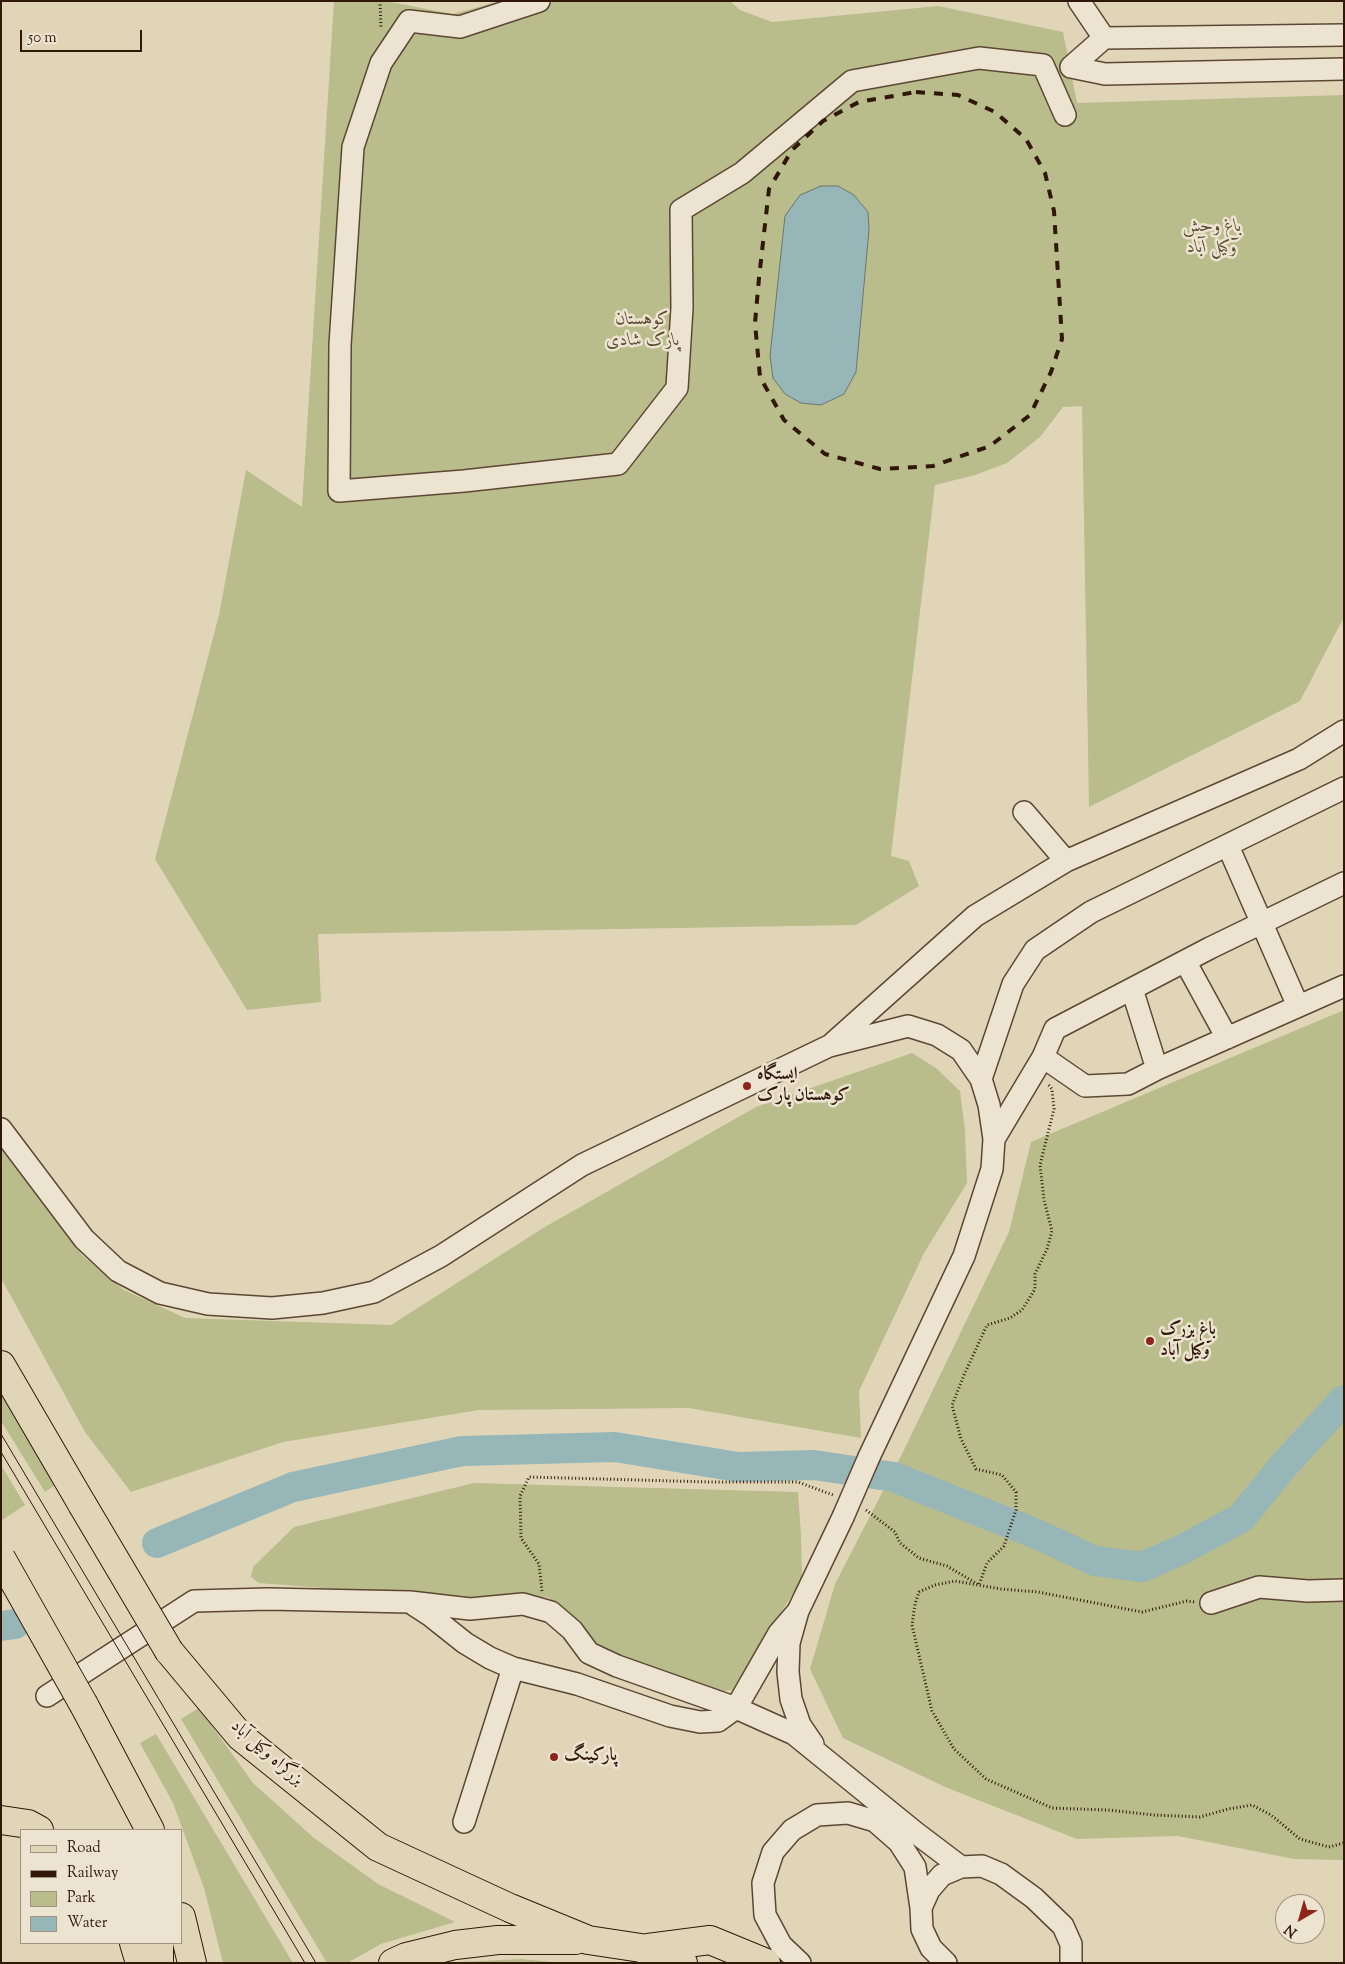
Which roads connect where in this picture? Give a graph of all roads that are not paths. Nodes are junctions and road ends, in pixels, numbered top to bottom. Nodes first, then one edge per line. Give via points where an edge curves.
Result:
1 (539, 1) edge
2 (1079, 1) edge
3 (1344, 34) edge
4 (1104, 38) junction
5 (1344, 69) edge
6 (1065, 116) dead end
7 (1344, 731) edge
8 (1344, 788) edge
9 (1024, 812) dead end
10 (1228, 846) junction
11 (1066, 861) junction
12 (1344, 883) edge
13 (1262, 923) junction
14 (1185, 961) junction
15 (1344, 986) edge
16 (1132, 989) junction
17 (1298, 1006) junction
18 (1227, 1038) junction
19 (829, 1046) junction
20 (1039, 1064) junction
21 (1158, 1068) junction
22 (981, 1079) junction
23 (1, 1129) edge
24 (994, 1139) junction
25 (1, 1365) edge
26 (1, 1558) edge
27 (1344, 1590) edge
28 (410, 1602) junction
29 (1211, 1603) road end
30 (470, 1609) junction
31 (798, 1611) junction
32 (466, 1643) junction
33 (513, 1668) junction
34 (47, 1696) dead end
35 (736, 1708) junction
36 (819, 1753) junction
37 (117, 1767) junction
38 (1, 1820) edge
39 (464, 1822) dead end
40 (37, 1829) edge
41 (134, 1829) edge
42 (149, 1829) edge
43 (961, 1867) junction
44 (921, 1908) junction
45 (182, 1921) edge
46 (588, 1940) junction
47 (134, 1944) edge
48 (159, 1944) edge
49 (641, 1948) junction
50 (931, 1955) edge
51 (140, 1963) edge
52 (160, 1963) edge
53 (192, 1963) edge
54 (394, 1963) edge
55 (683, 1963) edge
56 (766, 1963) edge
57 (800, 1963) edge
58 (946, 1963) edge
59 (1072, 1963) edge

1 - 6 street via 460,27 409,21 381,62 353,146 340,345 339,491 618,464 677,388 682,308 680,210 742,173 852,81 979,58 1042,65
2 - 4 street
3 - 4 street
4 - 5 street via 1071,67 1105,74
7 - 11 street via 1299,759
8 - 10 street
9 - 11 street
10 - 13 street
10 - 22 street via 1091,912 1035,950 1013,984
11 - 19 street via 975,916
12 - 13 street
13 - 14 street
13 - 17 street
14 - 16 street
14 - 18 street
15 - 17 street
16 - 20 street via 1055,1028
16 - 21 street
17 - 18 street
18 - 21 street
19 - 22 street via 908,1026 937,1035 961,1050
19 - 23 street via 582,1165 441,1256 374,1292 272,1308 208,1304 160,1293 118,1270 84,1239
20 - 21 street via 1085,1086 1128,1084
20 - 24 street
22 - 24 street
24 - 31 street, bridge via 992,1169 964,1256 869,1457 841,1507
25 - 46 main road, بزرگراه وکیل آباد, bridge via 169,1651 240,1736 378,1847
26 - 37 main road, bridge
27 - 29 street via 1259,1587
28 - 30 street
28 - 32 street
28 - 34 street via 194,1601
30 - 32 street via 459,1624
30 - 35 street via 523,1604 551,1612 572,1630 590,1653 617,1666
31 - 35 street via 779,1633
31 - 36 street via 789,1643 791,1699 800,1725
32 - 33 street
33 - 35 street via 578,1684 670,1716 700,1722 718,1721
33 - 39 street
35 - 36 street via 794,1734
36 - 43 street
37 - 41 main road
37 - 42 main road
38 - 40 main road via 28,1824
43 - 44 street via 942,1875 929,1890
43 - 59 street via 982,1866 1001,1874 1034,1898 1063,1926 1071,1944
44 - 50 street via 922,1929
44 - 57 street via 915,1867 898,1842 875,1821 848,1813 817,1815 792,1830 773,1852 763,1883 765,1915 781,1945
45 - 53 main road
46 - 49 main road, بزرگراه وکیل آباد
46 - 54 main road via 498,1940 455,1945
47 - 51 main road
48 - 52 main road
49 - 55 main road, بزرگراه وکیل آباد
49 - 56 main road via 710,1940
50 - 58 street

